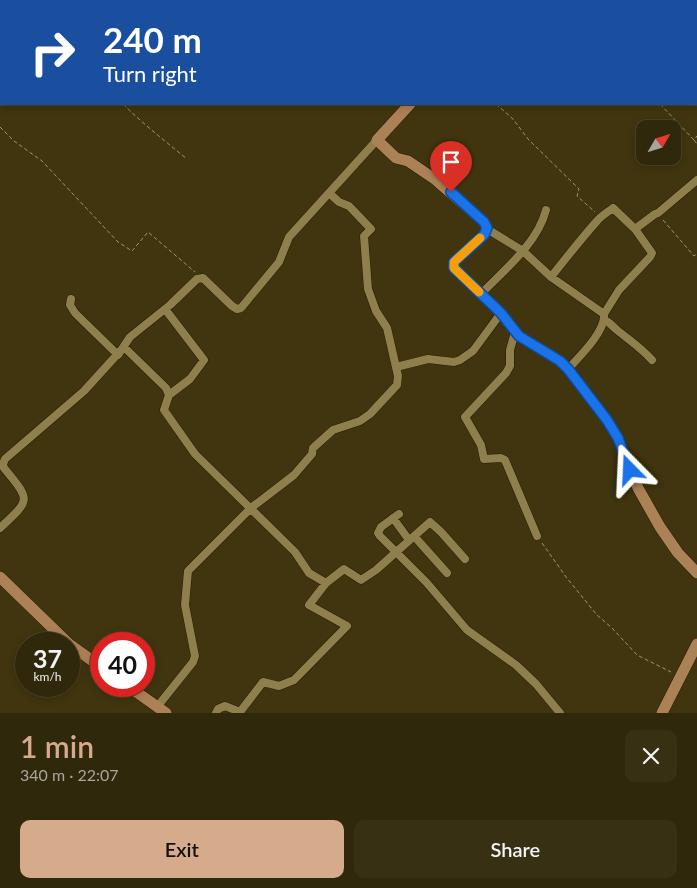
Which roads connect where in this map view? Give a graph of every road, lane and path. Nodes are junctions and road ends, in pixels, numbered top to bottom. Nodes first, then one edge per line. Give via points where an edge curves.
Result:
1 (124, 105) edge
2 (409, 105) edge
3 (497, 105) edge
4 (661, 105) edge
5 (0, 128) edge
6 (697, 136) edge
7 (377, 140) junction
8 (694, 140) junction
9 (697, 144) edge
10 (187, 159) dead end
11 (697, 180) edge
12 (329, 193) junction
13 (546, 210) dead end
14 (658, 213) junction
15 (597, 220) junction
16 (487, 228) junction
17 (635, 229) junction
18 (522, 251) junction
19 (697, 254) edge
20 (551, 277) junction
21 (203, 278) junction
22 (481, 294) junction
23 (71, 299) dead end
24 (165, 309) junction
25 (501, 313) junction
26 (604, 317) junction
27 (515, 332) junction
28 (118, 355) junction
29 (652, 360) dead end
30 (396, 367) junction
31 (568, 369) junction
32 (169, 395) junction
33 (250, 508) junction
34 (0, 528) edge
35 (537, 536) joint
36 (412, 538) junction
37 (395, 551) junction
38 (465, 559) dead end
39 (447, 573) dead end
40 (697, 573) edge
41 (0, 577) edge
42 (326, 584) junction
43 (57, 632) edge
44 (697, 644) edge
45 (681, 677) junction
46 (144, 697) edge
47 (162, 710) edge
48 (216, 713) edge
49 (560, 713) edge
50 (662, 713) edge

1 - 10 path
2 - 7 street
3 - 15 path via 580,189 577,196 597,214
4 - 8 path
5 - 21 path via 42,161 118,242 132,251 148,232
6 - 8 path
7 - 12 street
7 - 16 street via 396,158 420,168 451,192
8 - 9 path
11 - 14 street
12 - 21 street via 289,237 279,262 241,308 232,306
12 - 30 street via 349,206 371,229 364,236 363,244 368,289 387,328
13 - 18 street via 542,224
14 - 17 street
14 - 19 path via 689,251 694,256
15 - 17 street via 613,208
15 - 20 street
16 - 18 street
16 - 22 street via 484,235 454,262 454,268
17 - 26 street via 652,253 619,290
18 - 20 street
18 - 22 street
20 - 26 street
21 - 24 street
22 - 25 street
23 - 28 street via 70,305 83,322
24 - 28 street via 130,337
24 - 32 street via 204,360 190,379
25 - 27 street
25 - 30 street via 473,351 460,360 428,359
26 - 29 street
26 - 31 street via 597,334
27 - 31 street
27 - 35 street via 506,373 465,417 481,445 484,459 504,460
28 - 32 street via 124,347 127,349 166,388
28 - 34 street via 84,391 5,459 4,468 20,486 25,499 18,512
30 - 33 street via 397,385 370,414 333,430 313,448 312,454 294,475
31 - 40 street via 618,438 638,488 660,527
32 - 33 street via 164,410 195,454
33 - 42 street via 295,552 309,573
33 - 47 street via 188,571 185,605 195,656
35 - 45 path via 597,615 637,655
36 - 37 street
36 - 37 street via 396,516 378,533
36 - 38 street via 430,522
36 - 39 street
37 - 42 street via 361,580 344,569
37 - 49 street via 467,630 516,665
41 - 43 street
42 - 48 street via 309,605 347,626 294,680 279,686 263,682 240,712 225,706
44 - 45 street
45 - 50 street
46 - 47 street

